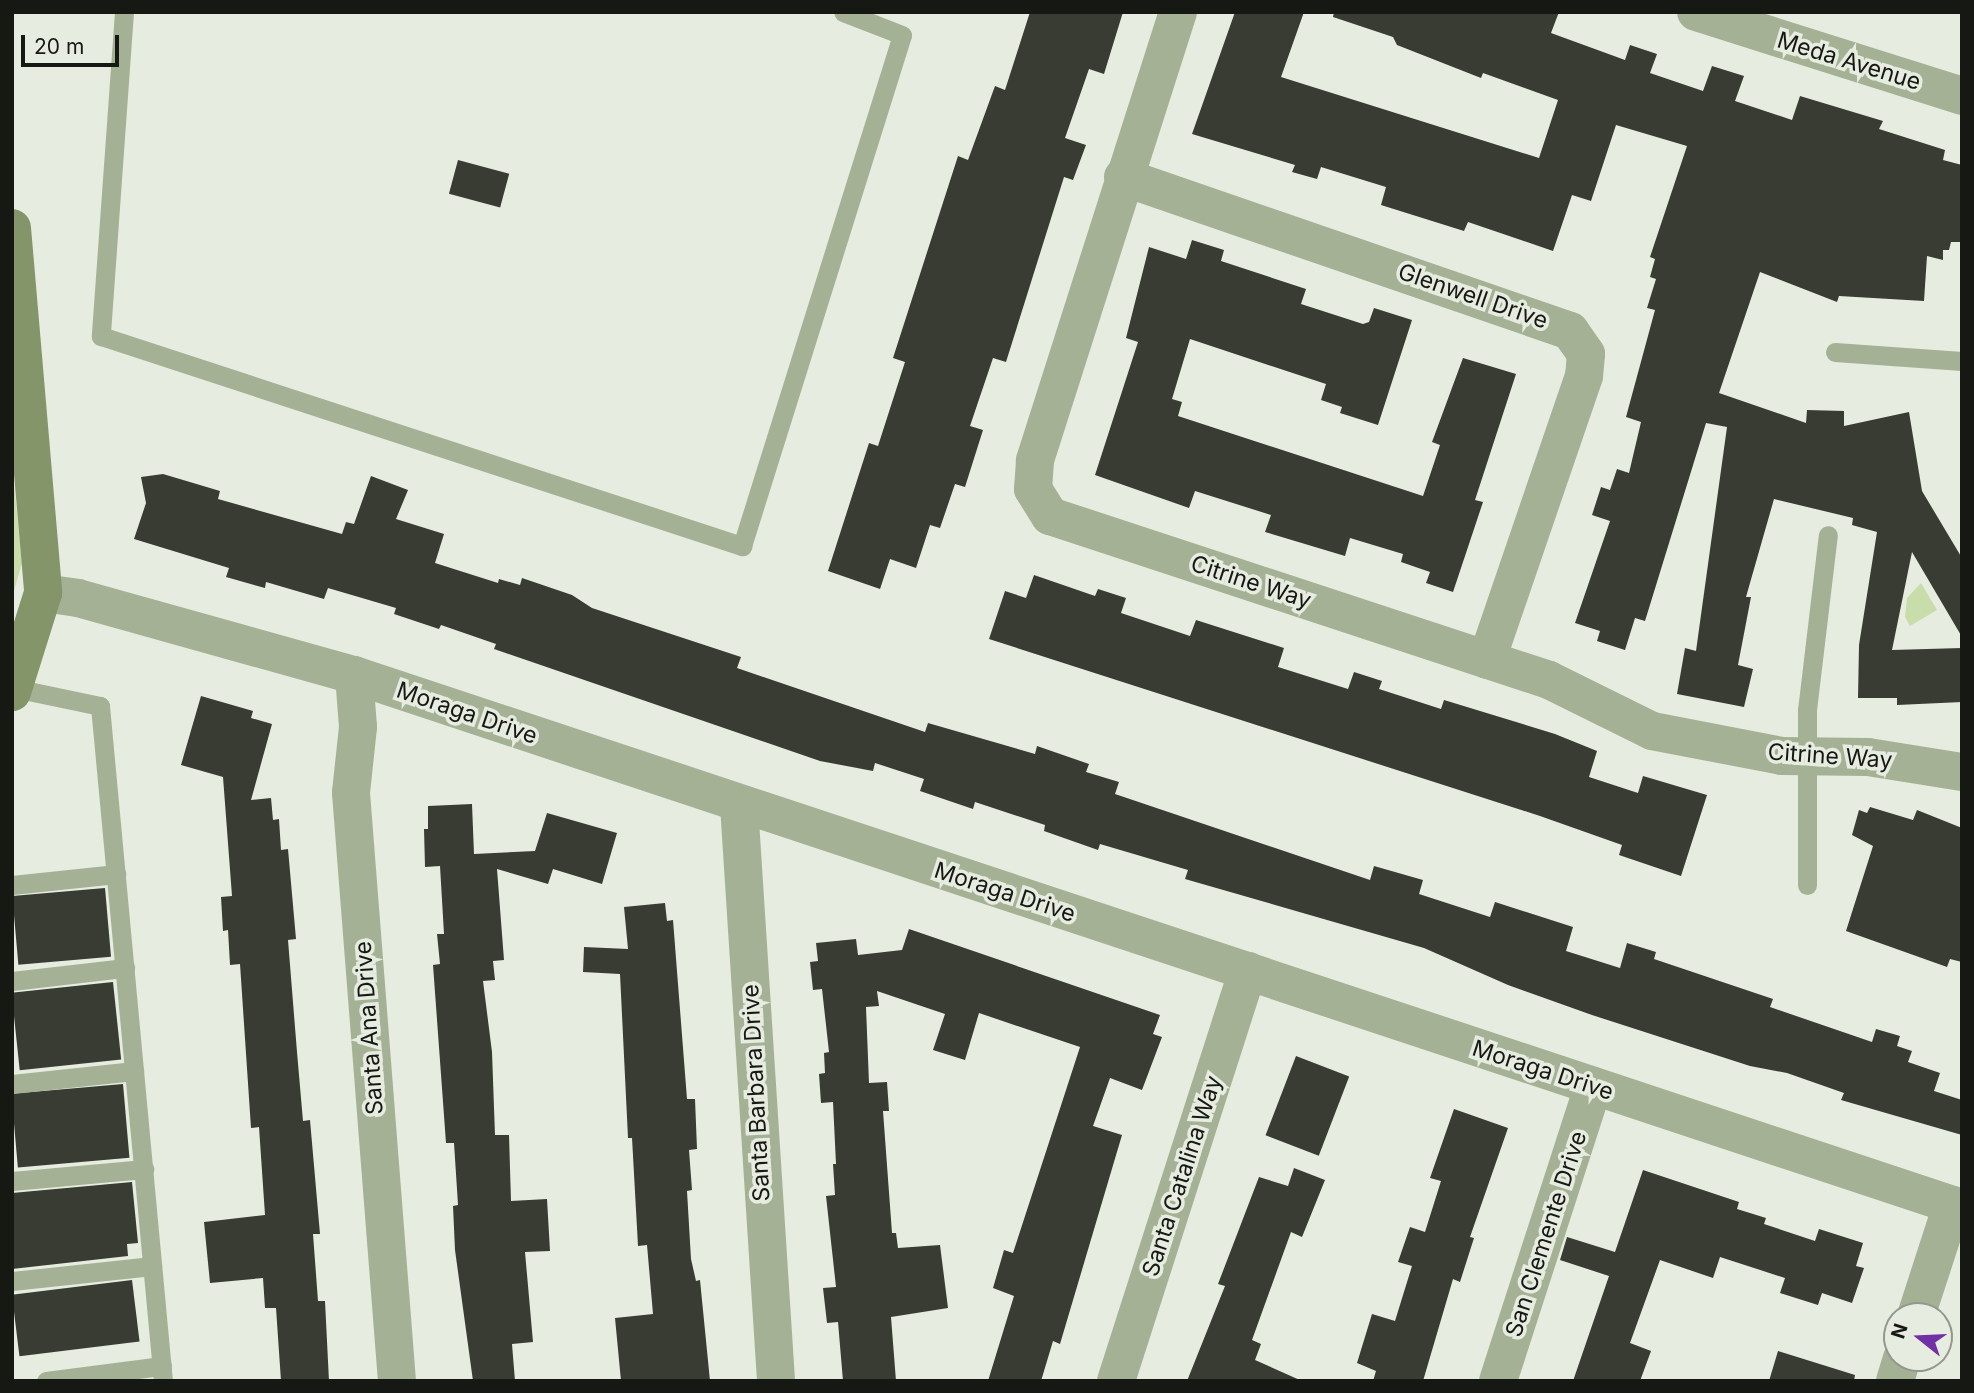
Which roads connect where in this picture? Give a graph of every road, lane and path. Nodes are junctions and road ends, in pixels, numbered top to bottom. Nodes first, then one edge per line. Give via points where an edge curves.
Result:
1 (124, 12) edge
2 (843, 12) edge
3 (1178, 12) edge
4 (1696, 12) edge
5 (1962, 96) edge
6 (1123, 177) junction
7 (12, 228) edge
8 (1835, 352) dead end
9 (1962, 361) edge
10 (1828, 535) dead end
11 (43, 593) junction
12 (1487, 660) junction
13 (354, 675) junction
14 (13, 690) edge
15 (1809, 757) junction
16 (1962, 772) edge
17 (739, 805) junction
18 (116, 874) junction
19 (12, 885) edge
20 (1807, 885) dead end
21 (125, 968) junction
22 (1248, 971) junction
23 (12, 981) edge
24 (134, 1071) junction
25 (12, 1084) edge
26 (1593, 1086) junction
27 (144, 1169) junction
28 (12, 1181) edge
29 (1957, 1207) edge
30 (152, 1266) junction
31 (12, 1281) edge
32 (1921, 1302) edge
33 (163, 1373) edge
34 (46, 1381) edge
35 (397, 1381) edge
36 (776, 1381) edge
37 (1116, 1381) edge
38 (1498, 1381) edge

1 - 2 lane via 101,335 742,546 902,35
3 - 6 street, Citrine Way
4 - 5 street, Meda Avenue
6 - 12 street, Citrine Way via 1035,461 1034,489 1050,516
6 - 12 street, Glenwell Drive via 1570,331 1586,354 1584,376
7 - 11 street
8 - 9 lane
10 - 15 lane via 1807,710
11 - 13 street, Moraga Drive via 78,598
11 - 14 street
12 - 15 street, Citrine Way via 1549,680 1652,731
13 - 17 street, Moraga Drive
13 - 35 street, Santa Ana Drive via 358,727 351,793
14 - 18 lane via 100,706
15 - 16 street, Citrine Way via 1868,757
15 - 20 lane
17 - 22 street, Moraga Drive
17 - 36 street, Santa Barbara Drive
18 - 19 lane
18 - 21 lane
21 - 23 lane
21 - 24 lane
22 - 26 street, Moraga Drive
22 - 37 street, Santa Catalina Way
24 - 25 lane
24 - 27 lane
26 - 29 street, Moraga Drive
26 - 38 street, San Clemente Drive
27 - 28 lane
27 - 30 lane
29 - 32 street
30 - 31 lane
30 - 33 lane
33 - 34 lane

